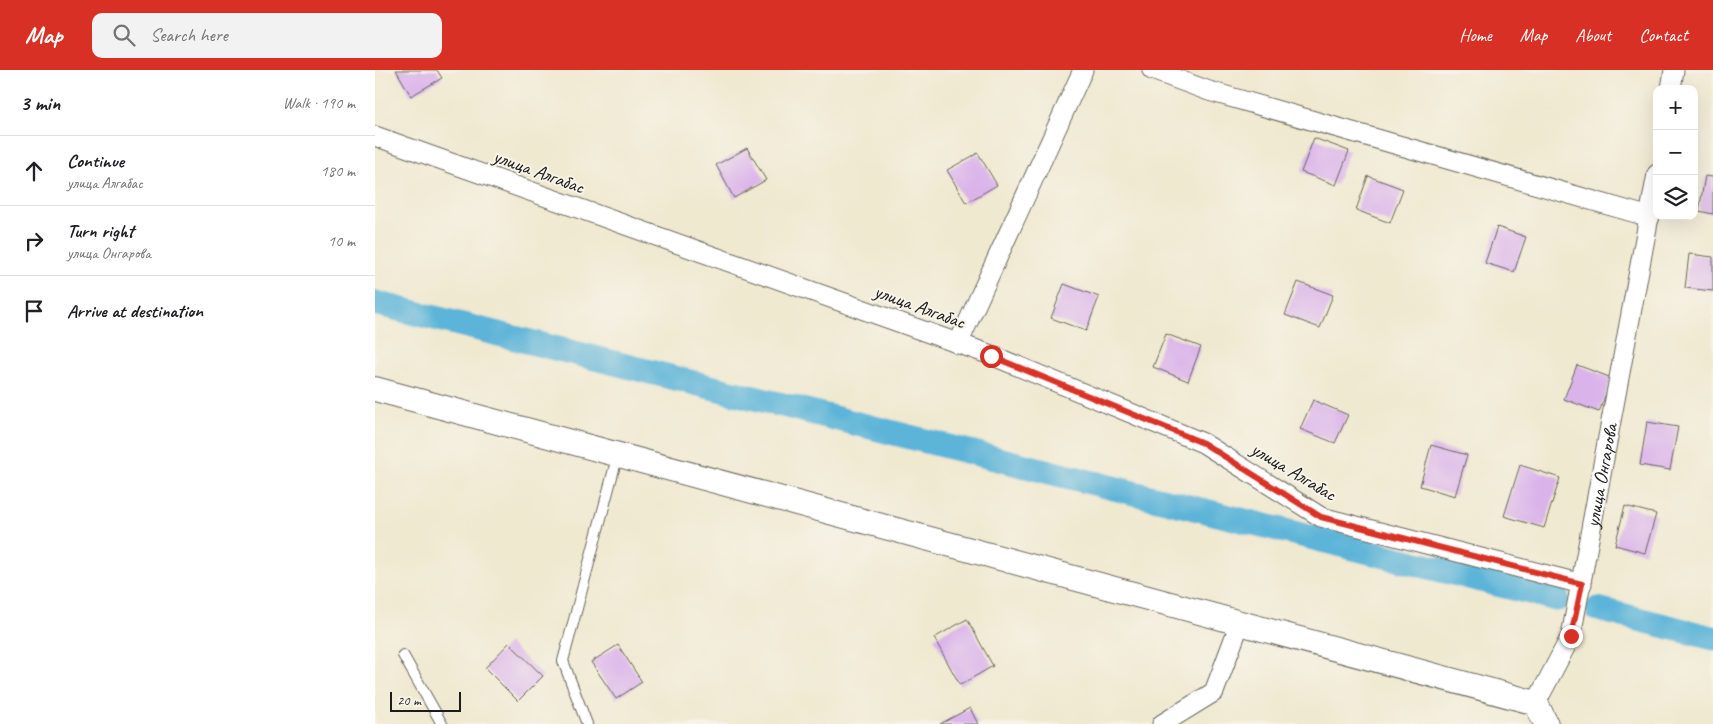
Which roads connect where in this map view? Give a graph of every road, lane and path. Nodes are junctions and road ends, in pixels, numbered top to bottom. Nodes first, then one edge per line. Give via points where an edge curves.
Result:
1 (1083, 70) edge
2 (1152, 70) edge
3 (1674, 70) edge
4 (1672, 85) edge
5 (375, 136) edge
6 (1657, 175) edge
7 (1650, 217) junction
8 (958, 344) junction
9 (375, 388) edge
10 (618, 454) junction
11 (1582, 584) junction
12 (1240, 623) junction
13 (403, 655) dead end
14 (1537, 703) junction
15 (442, 724) edge
16 (587, 724) edge
17 (1163, 724) edge
18 (1547, 724) edge

1 - 8 street
2 - 7 street via 1209,91
3 - 4 street
5 - 8 street, улица Алгабас
6 - 7 street, улица Онгарова
7 - 11 street, улица Онгарова
8 - 11 street, улица Алгабас via 1203,443 1321,517
9 - 10 street
10 - 12 street
10 - 16 lane via 563,661
11 - 14 street, улица Онгарова via 1571,636
12 - 14 street
12 - 17 street via 1214,692
13 - 15 lane
14 - 18 street

